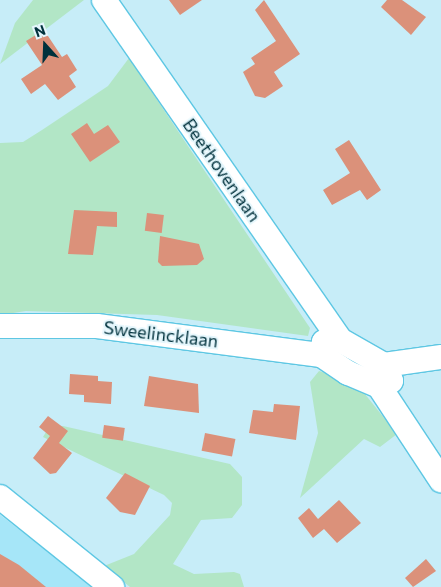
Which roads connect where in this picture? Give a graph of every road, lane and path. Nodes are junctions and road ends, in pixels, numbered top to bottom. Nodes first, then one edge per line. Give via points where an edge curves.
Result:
1 (104, 0) edge
2 (0, 326) edge
3 (340, 340) junction
4 (321, 355) junction
5 (441, 357) edge
6 (381, 375) junction
7 (441, 480) edge
8 (0, 497) edge
9 (112, 587) edge

1 - 3 street, Beethovenlaan
2 - 4 street, Sweelincklaan via 97,326
3 - 4 street via 324,342
3 - 6 street
4 - 6 street, Sweelincklaan via 348,373
5 - 6 street
6 - 7 street
8 - 9 street

